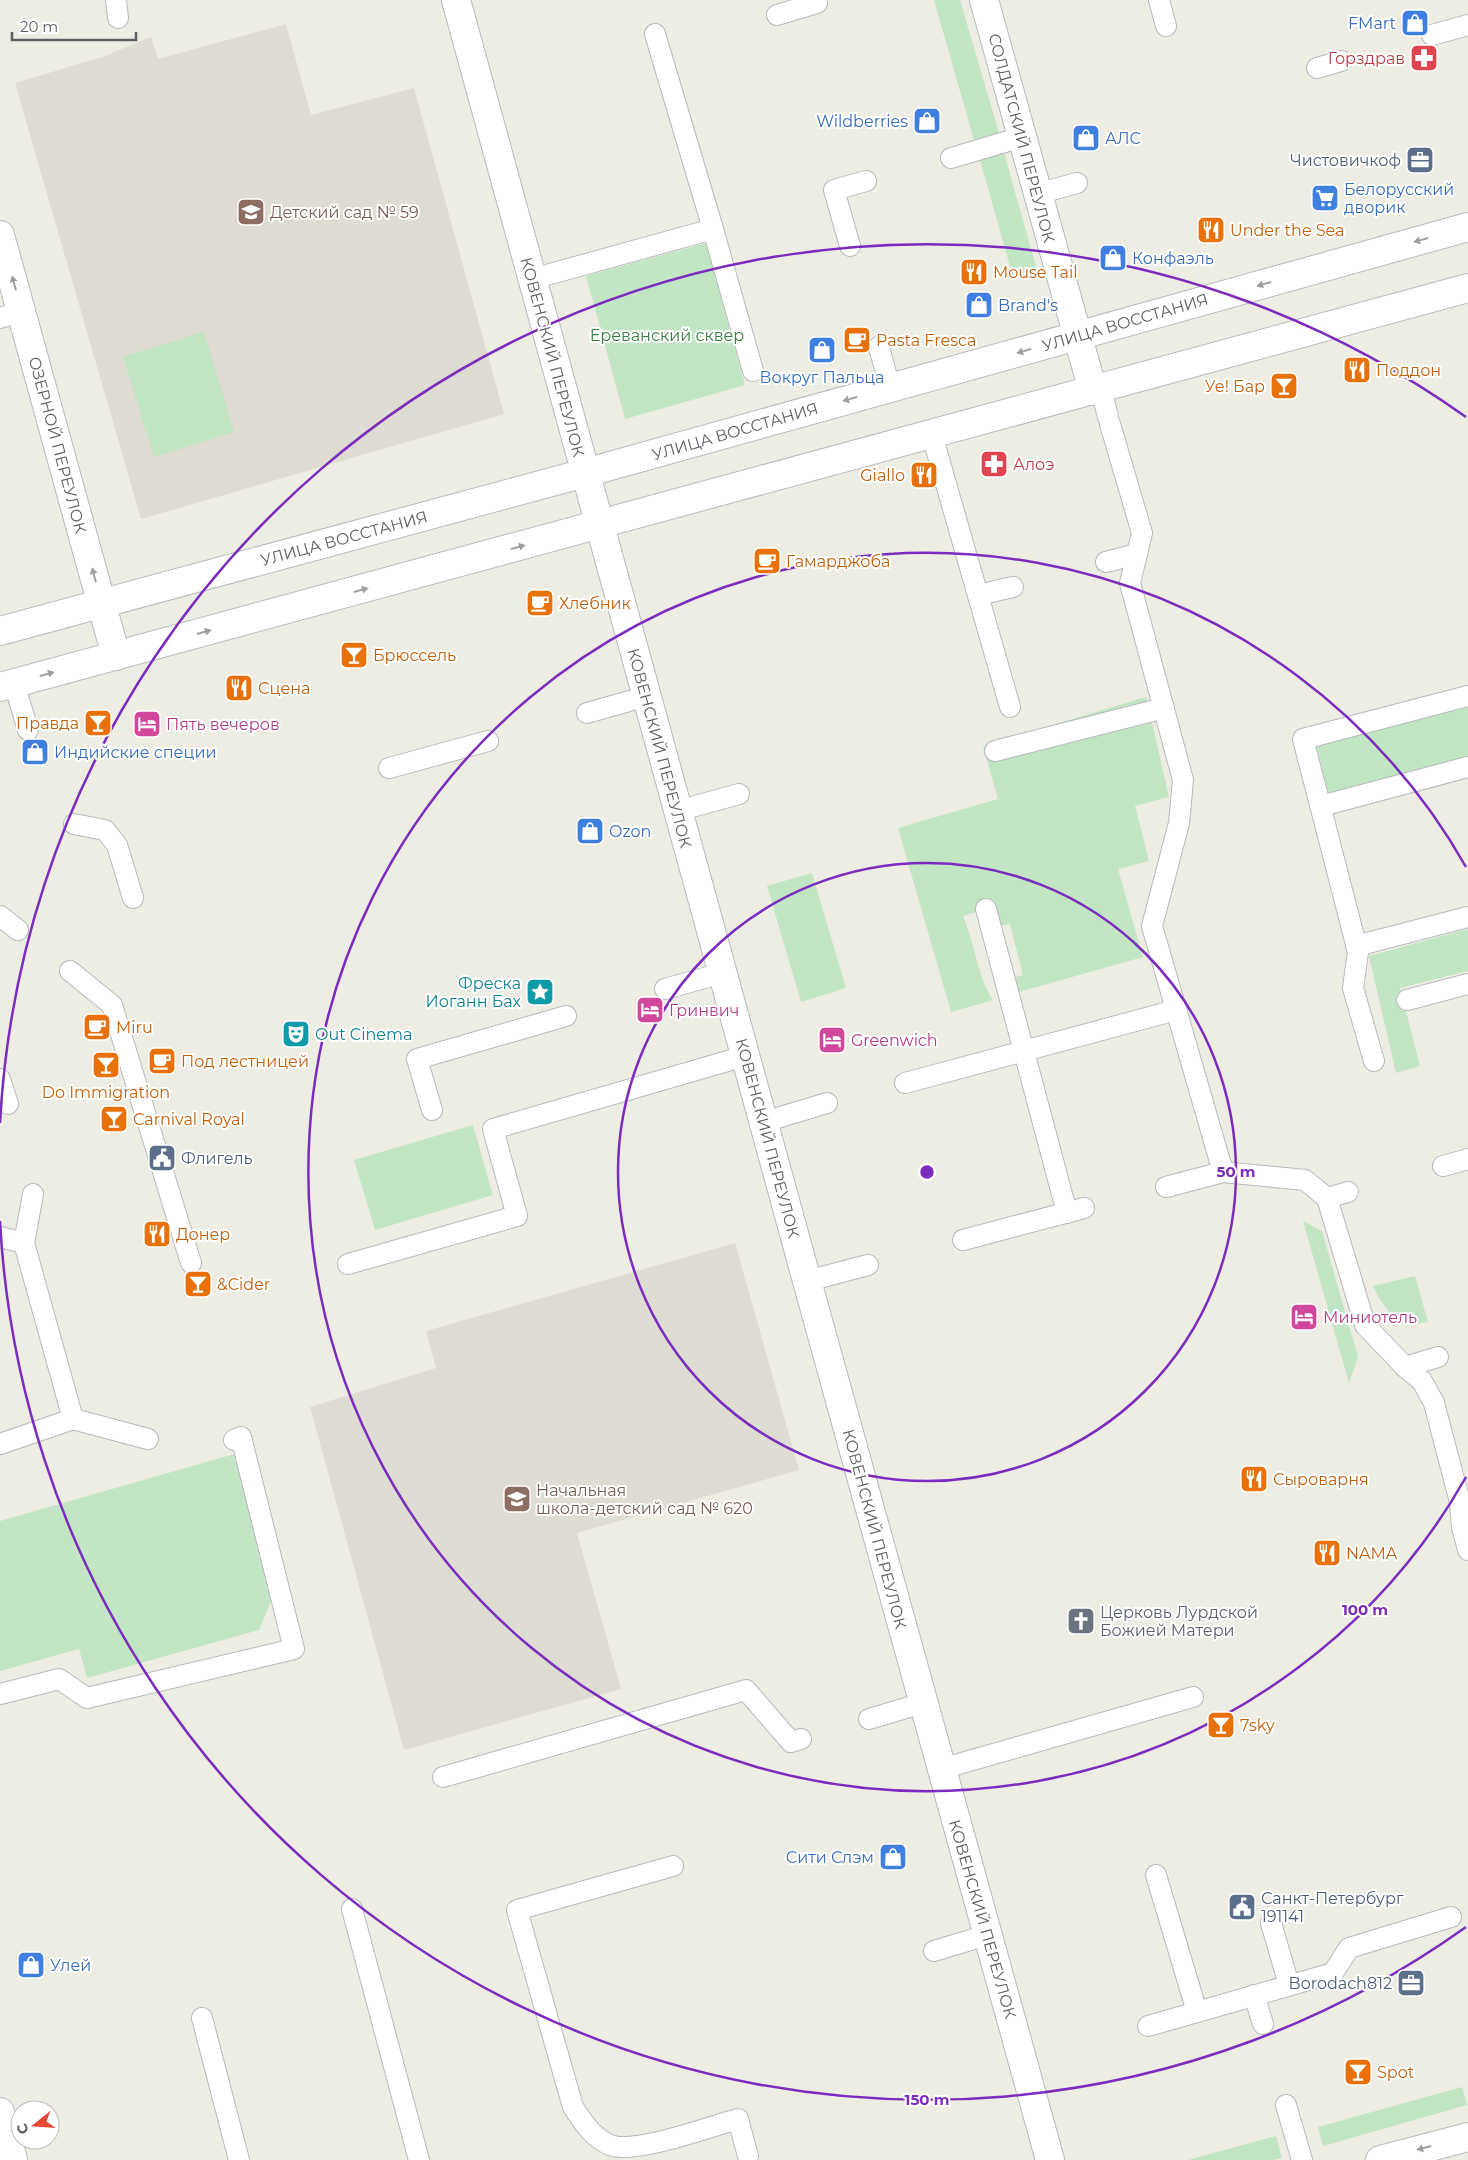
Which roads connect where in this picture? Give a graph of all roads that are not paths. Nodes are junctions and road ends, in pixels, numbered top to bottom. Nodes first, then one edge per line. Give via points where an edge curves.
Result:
1 (456, 0) edge
2 (984, 0) edge
3 (1159, 0) edge
4 (817, 3) dead end
5 (776, 15) dead end
6 (1468, 25) edge
7 (1166, 26) dead end
8 (655, 34) dead end
9 (1432, 35) dead end
10 (1341, 61) dead end
11 (1317, 68) dead end
12 (1022, 137) junction
13 (951, 158) dead end
14 (866, 182) dead end
15 (1077, 183) dead end
16 (1037, 194) junction
17 (1468, 227) edge
18 (713, 229) junction
19 (0, 234) edge
20 (850, 246) dead end
21 (532, 279) junction
22 (1468, 288) edge
23 (11, 315) edge
24 (1077, 336) junction
25 (879, 347) dead end
26 (753, 371) dead end
27 (890, 388) junction
28 (1096, 390) junction
29 (932, 434) junction
30 (585, 473) junction
31 (599, 526) junction
32 (1137, 554) junction
33 (1106, 562) dead end
34 (1013, 587) dead end
35 (978, 595) junction
36 (102, 603) junction
37 (0, 631) edge
38 (116, 656) junction
39 (7, 685) edge
40 (647, 696) junction
41 (1468, 696) edge
42 (1010, 707) dead end
43 (1164, 708) junction
44 (588, 713) dead end
45 (28, 730) dead end
46 (488, 740) dead end
47 (995, 751) dead end
48 (1468, 767) edge
49 (389, 768) dead end
50 (739, 794) dead end
51 (1320, 806) junction
52 (678, 811) junction
53 (74, 824) dead end
54 (133, 898) dead end
55 (986, 909) dead end
56 (0, 916) edge
57 (1468, 917) edge
58 (18, 930) dead end
59 (1356, 946) junction
60 (70, 971) dead end
61 (722, 973) junction
62 (1468, 984) edge
63 (665, 989) dead end
64 (1407, 1000) dead end
65 (1176, 1010) junction
66 (566, 1016) dead end
67 (1024, 1052) junction
68 (745, 1056) junction
69 (1374, 1060) dead end
70 (4, 1076) edge
71 (905, 1083) dead end
72 (8, 1104) dead end
73 (827, 1104) dead end
74 (432, 1110) dead end
75 (764, 1122) junction
76 (1468, 1159) edge
77 (1443, 1166) dead end
78 (1223, 1172) junction
79 (1166, 1187) dead end
80 (1348, 1192) dead end
81 (33, 1194) dead end
82 (1327, 1198) junction
83 (0, 1237) edge
84 (963, 1240) dead end
85 (24, 1243) junction
86 (191, 1263) dead end
87 (348, 1264) dead end
88 (868, 1265) dead end
89 (807, 1281) junction
90 (1438, 1357) dead end
91 (1405, 1367) junction
92 (73, 1419) junction
93 (148, 1439) dead end
94 (234, 1440) dead end
95 (0, 1444) edge
96 (1464, 1502) edge
97 (1468, 1550) edge
98 (0, 1694) edge
99 (1193, 1697) dead end
100 (924, 1703) junction
101 (868, 1720) dead end
102 (801, 1739) dead end
103 (941, 1768) junction
104 (443, 1777) dead end
105 (673, 1866) dead end
106 (1156, 1875) dead end
107 (352, 1909) dead end
108 (1451, 1917) dead end
109 (1271, 1923) dead end
110 (987, 1935) junction
111 (934, 1951) dead end
112 (1289, 1985) junction
113 (1254, 1995) junction
114 (1197, 2012) junction
115 (202, 2018) dead end
116 (1263, 2024) dead end
117 (1148, 2026) dead end
118 (1286, 2105) dead end
119 (0, 2112) edge
120 (1468, 2136) edge
121 (748, 2156) dead end
122 (13, 2160) edge
123 (239, 2160) edge
124 (419, 2160) edge
125 (1050, 2160) edge
126 (1302, 2160) edge
127 (1381, 2160) edge

1 - 21 street, КОВЕНСКИЙ ПЕРЕУЛОК
2 - 12 street, СОЛДАТСКИЙ ПЕРЕУЛОК
3 - 7 lane
4 - 5 lane
6 - 9 lane
8 - 18 lane
10 - 11 lane
12 - 13 lane
12 - 16 street, СОЛДАТСКИЙ ПЕРЕУЛОК
14 - 20 lane via 834,190
15 - 16 lane
16 - 24 street, СОЛДАТСКИЙ ПЕРЕУЛОК
17 -> 24 street, УЛИЦА ВОССТАНИЯ
18 - 21 lane
18 - 26 lane
23 -> 19 street, ОЗЕРНОЙ ПЕРЕУЛОК
21 - 30 street, КОВЕНСКИЙ ПЕРЕУЛОК
22 - 28 street
36 -> 23 street, ОЗЕРНОЙ ПЕРЕУЛОК
24 -> 27 street, УЛИЦА ВОССТАНИЯ
24 - 28 street, СОЛДАТСКИЙ ПЕРЕУЛОК
25 - 27 lane
27 -> 30 street, УЛИЦА ВОССТАНИЯ
28 - 29 street
28 - 32 lane via 1109,420 1142,533
29 - 31 street
29 - 35 lane
30 - 31 street, КОВЕНСКИЙ ПЕРЕУЛОК
30 - 36 street, УЛИЦА ВОССТАНИЯ
38 -> 31 street
31 - 40 street, КОВЕНСКИЙ ПЕРЕУЛОК
32 - 33 lane
32 - 43 lane via 1130,583
34 - 35 lane
35 - 42 lane
36 - 37 street, УЛИЦА ВОССТАНИЯ
36 - 38 street, ОЗЕРНОЙ ПЕРЕУЛОК
39 -> 38 street
39 - 45 lane
40 - 44 lane
40 - 52 street, КОВЕНСКИЙ ПЕРЕУЛОК
41 - 51 lane via 1303,740
43 - 47 lane
43 - 65 lane via 1184,780 1179,823 1152,926
46 - 49 lane
48 - 51 lane
50 - 52 lane
51 - 59 lane
52 - 61 street, КОВЕНСКИЙ ПЕРЕУЛОК
53 - 54 lane via 105,830 117,845
55 - 67 lane
56 - 58 lane
57 - 59 lane
59 - 69 lane via 1353,988
60 - 86 lane via 112,1005
61 - 63 lane
61 - 68 street, КОВЕНСКИЙ ПЕРЕУЛОК
62 - 64 lane
65 - 67 lane
65 - 78 lane
66 - 74 lane via 417,1059
67 - 71 lane
67 - 84 lane via 1075,1210
68 - 75 street, КОВЕНСКИЙ ПЕРЕУЛОК
68 - 87 lane via 493,1129 517,1216
70 - 72 lane
73 - 75 lane
75 - 89 street, КОВЕНСКИЙ ПЕРЕУЛОК
76 - 77 lane
78 - 79 lane
78 - 82 lane via 1305,1180
80 - 82 lane
81 - 85 lane
82 - 91 lane via 1365,1326
83 - 85 lane
85 - 92 lane
88 - 89 lane
89 - 100 street, КОВЕНСКИЙ ПЕРЕУЛОК
90 - 91 lane
91 - 96 lane via 1422,1381 1434,1403
92 - 93 lane
92 - 95 lane
94 - 98 lane via 242,1438 294,1649 87,1698 59,1679
96 - 97 lane via 1462,1527
99 - 103 lane
100 - 101 lane
100 - 103 street, КОВЕНСКИЙ ПЕРЕУЛОК
102 - 104 lane via 791,1742 746,1690
103 - 110 street, КОВЕНСКИЙ ПЕРЕУЛОК
105 - 121 lane via 516,1910 573,2107 589,2131 612,2145 638,2147 738,2119
106 - 114 lane
107 - 124 lane
108 - 112 lane via 1349,1948 1333,1972
109 - 112 lane
110 - 111 lane
110 - 125 street, КОВЕНСКИЙ ПЕРЕУЛОК
112 - 113 lane
113 - 114 lane
113 - 116 lane
114 - 117 lane
115 - 123 lane
118 - 126 lane
119 - 122 street
120 -> 127 street

